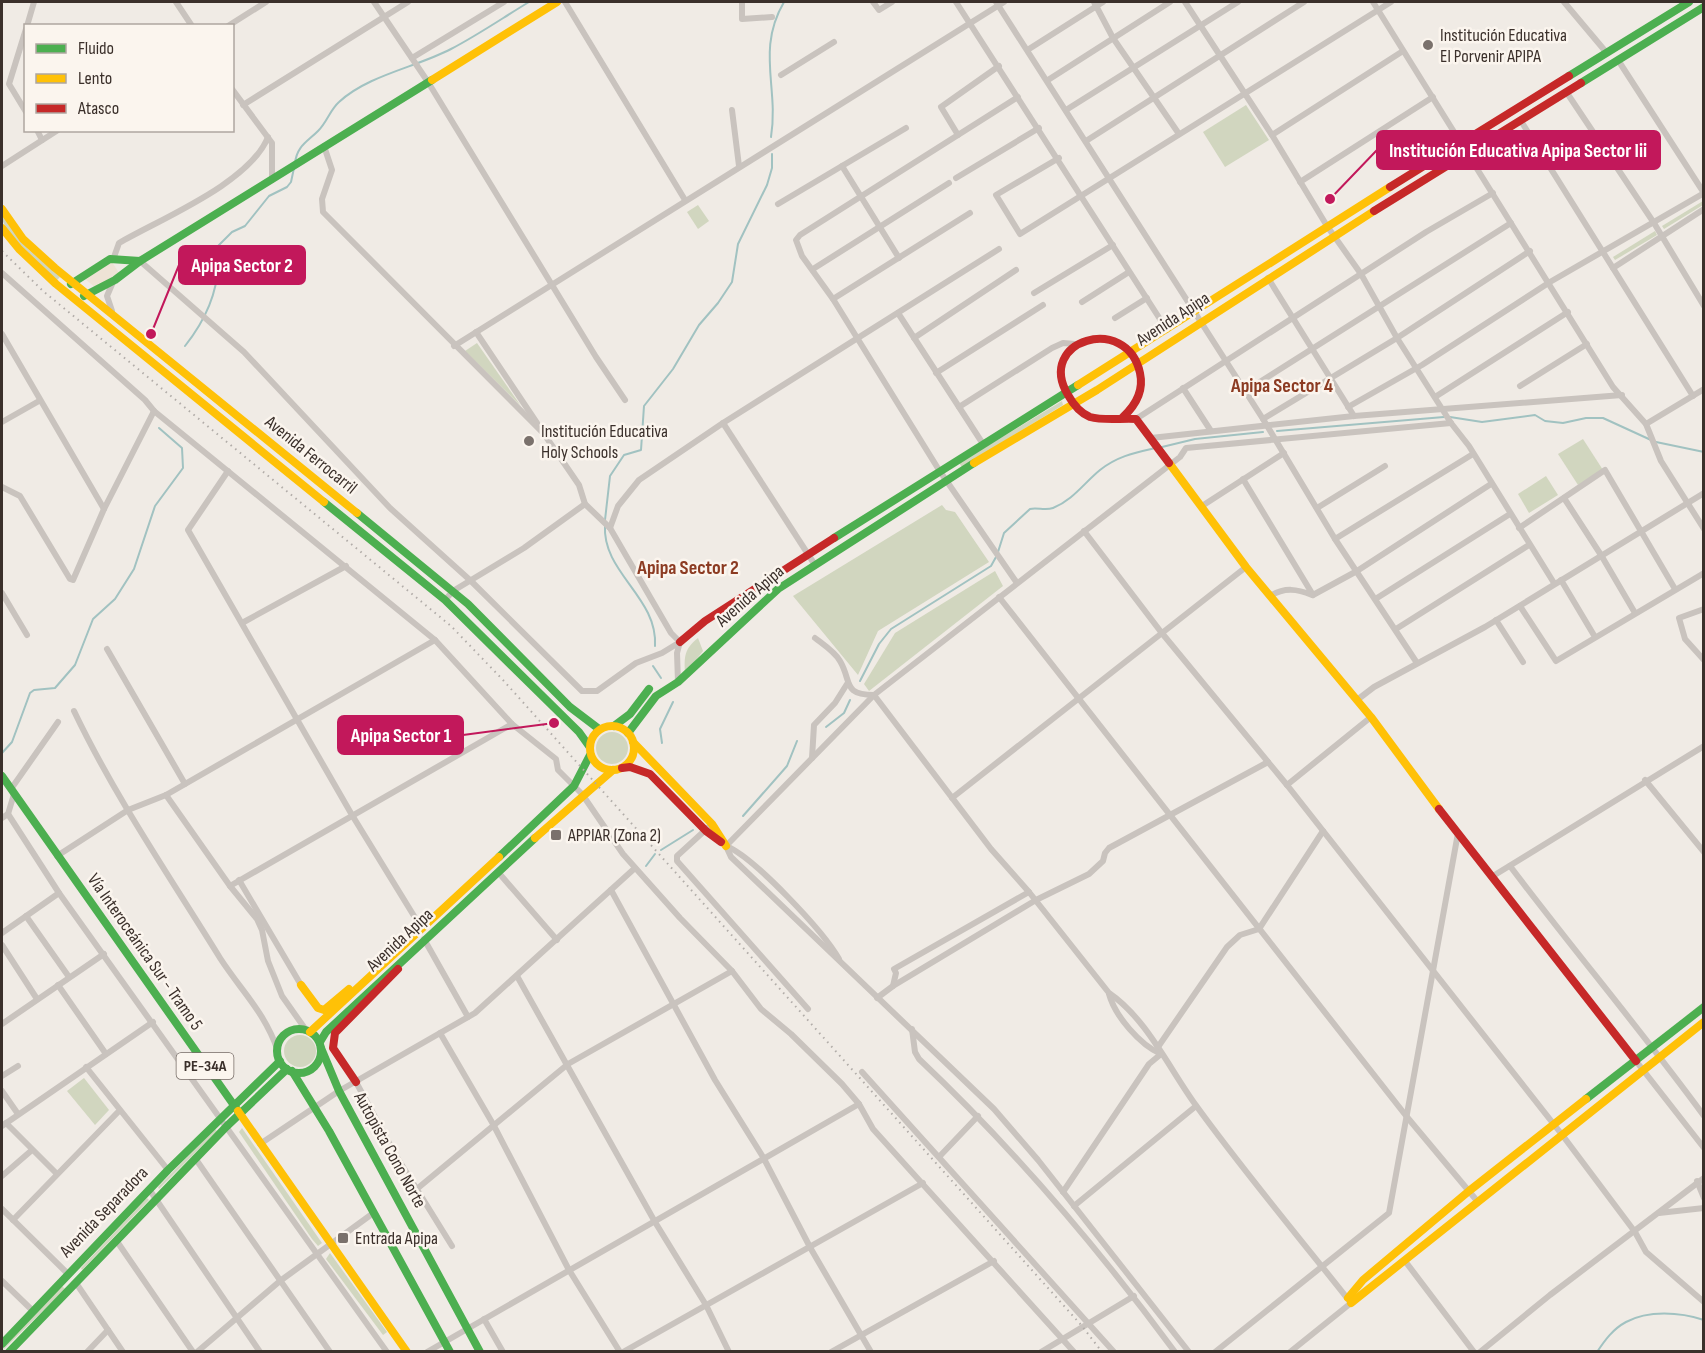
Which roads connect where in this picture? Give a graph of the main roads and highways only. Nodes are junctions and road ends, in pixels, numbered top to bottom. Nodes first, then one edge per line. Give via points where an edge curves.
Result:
1 (557, 2) edge
2 (1689, 2) edge
3 (1704, 7) edge
4 (2, 209) edge
5 (2, 228) edge
6 (140, 261) junction
7 (73, 282) junction
8 (64, 290) junction
9 (88, 294) junction
10 (75, 299) junction
11 (1130, 354) junction
12 (1136, 363) junction
13 (1067, 393) junction
14 (1074, 404) junction
15 (1123, 417) junction
16 (680, 642) road end
17 (649, 689) dead end
18 (614, 726) junction
19 (599, 729) junction
20 (628, 733) junction
21 (633, 742) junction
22 (590, 751) junction
23 (618, 769) junction
24 (3, 778) edge
25 (405, 944) junction
26 (408, 954) junction
27 (301, 985) road end
28 (1704, 1007) edge
29 (1704, 1022) edge
30 (308, 1031) junction
31 (320, 1045) junction
32 (280, 1061) junction
33 (1636, 1061) junction
34 (290, 1070) junction
35 (356, 1082) road end
36 (232, 1106) junction
37 (239, 1115) junction
38 (2, 1343) edge
39 (9, 1352) edge
40 (407, 1352) edge
41 (450, 1352) edge
42 (480, 1352) edge

1 - 6 main road
2 - 11 main road, Avenida Apipa via 1327,226
3 - 12 main road, Avenida Apipa
4 - 7 main road, Avenida Ferrocarril via 31,247
5 - 8 main road, Avenida Ferrocarril
6 - 7 main road via 114,257
6 - 9 main road
7 - 8 main road
7 - 9 main road, Avenida Ferrocarril
8 - 10 main road, Avenida Ferrocarril
9 - 10 main road
9 - 19 main road, Avenida Ferrocarril via 453,591 570,707
10 - 22 main road, Avenida Ferrocarril via 445,600 579,732
11 - 12 main road
11 - 13 main road, Avenida Apipa
11 - 13 main road via 1119,343 1103,339 1075,344 1062,365 1061,379
12 - 14 main road, Avenida Apipa
12 - 15 main road via 1143,383 1141,397
13 - 14 main road
13 - 16 main road, Avenida Apipa via 807,555 705,621
14 - 15 main road via 1081,414 1095,418
14 - 20 main road, Avenida Apipa via 778,589 678,682 657,696
15 - 33 main road via 1136,419 1246,567 1371,717 1398,757
17 - 18 main road via 630,714
18 - 19 main road
18 - 20 main road
19 - 22 main road via 592,736
20 - 21 main road
21 - 23 main road via 632,757
21 - 23 main road via 712,824 726,846 650,774 630,767
22 - 23 main road via 599,767
22 - 25 main road, Avenida Apipa via 574,786
23 - 26 main road, Avenida Apipa via 582,794
24 - 36 main road, Vía Interoceánica Sur - Tramo 5 / PE-34A
25 - 27 main road via 394,948 327,1010 318,1008
25 - 30 main road, Avenida Apipa
26 - 31 main road, Avenida Apipa via 326,1032
26 - 35 main road via 392,977 335,1033 333,1048
28 - 33 main road
29 - 33 main road via 1404,1261 1349,1300 1363,1280 1469,1191
30 - 31 main road
30 - 32 main road via 296,1029 286,1033 280,1041
31 - 34 main road via 320,1059 313,1068 303,1072
31 - 42 main road, Autopista Cono Norte via 339,1091
32 - 34 main road
32 - 36 main road
34 - 37 main road
34 - 41 main road via 315,1107
36 - 37 main road, Vía Interoceánica Sur - Tramo 5 / PE-34A
36 - 38 main road, Avenida Separadora
37 - 39 main road, Avenida Separadora
37 - 40 main road, Vía Interoceánica Sur - Tramo 5 / PE-34A

